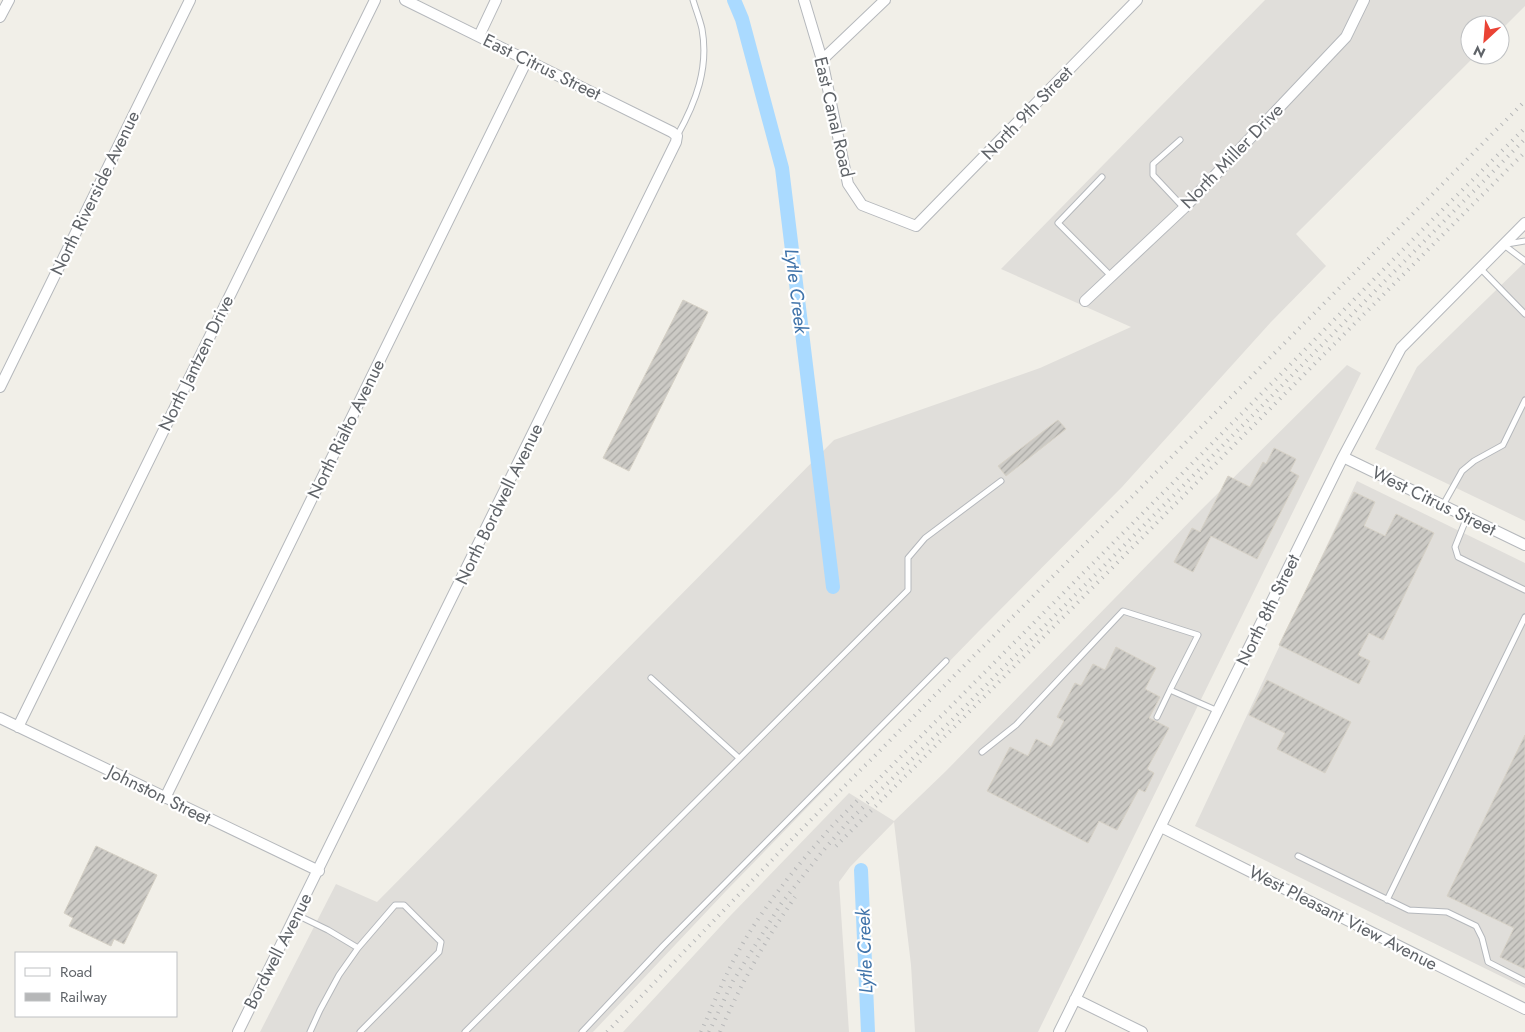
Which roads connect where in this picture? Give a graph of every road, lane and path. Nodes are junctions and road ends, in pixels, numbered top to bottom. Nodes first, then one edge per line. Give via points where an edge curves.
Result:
1 (8, 0) edge
2 (190, 0) edge
3 (375, 0) edge
4 (405, 0) edge
5 (496, 0) edge
6 (693, 0) edge
7 (804, 0) edge
8 (884, 0) edge
9 (1138, 0) edge
10 (1364, 0) edge
11 (0, 17) edge
12 (478, 36) junction
13 (527, 60) junction
14 (822, 60) junction
15 (677, 136) junction
16 (1180, 140) dead end
17 (1102, 177) dead end
18 (1184, 208) junction
19 (1525, 223) edge
20 (916, 226) joint
21 (1525, 241) edge
22 (1504, 244) junction
23 (1525, 260) edge
24 (1480, 268) junction
25 (1111, 276) junction
26 (1085, 301) dead end
27 (1525, 314) edge
28 (0, 387) edge
29 (1525, 400) edge
30 (1343, 457) junction
31 (1001, 481) dead end
32 (1443, 505) junction
33 (1467, 517) junction
34 (1525, 545) edge
35 (1525, 590) edge
36 (1525, 617) edge
37 (946, 662) dead end
38 (651, 678) dead end
39 (1170, 690) junction
40 (1218, 712) junction
41 (1157, 717) dead end
42 (0, 718) edge
43 (18, 727) junction
44 (982, 752) dead end
45 (739, 758) junction
46 (165, 798) junction
47 (1161, 827) junction
48 (1298, 856) dead end
49 (319, 871) junction
50 (1387, 900) junction
51 (296, 915) junction
52 (358, 948) junction
53 (1525, 981) edge
54 (1076, 999) junction
55 (1525, 1009) edge
56 (238, 1032) edge
57 (310, 1032) edge
58 (360, 1032) edge
59 (465, 1032) edge
60 (582, 1032) edge
61 (1059, 1032) edge
62 (1142, 1032) edge

1 - 11 street
2 - 28 street, North Riverside Avenue
3 - 43 street, North Jantzen Drive
4 - 12 street, East Citrus Street
5 - 12 street
6 - 15 lane via 702,29 704,57 699,90
7 - 14 street, East Canal Road
8 - 14 street
9 - 20 street, North 9th Street
10 - 18 street, North Miller Drive via 1346,37
12 - 13 street, East Citrus Street
13 - 15 street, East Citrus Street
13 - 46 street, North Rialto Avenue
14 - 20 street, East Canal Road via 848,184 862,206
15 - 49 street, North Bordwell Avenue
16 - 18 lane via 1153,164 1154,175
17 - 25 lane via 1058,223
18 - 25 street, North Miller Drive
19 - 22 street, North 8th Street
21 - 22 lane
22 - 23 lane
22 - 24 street, North 8th Street
24 - 27 lane
24 - 30 street, North 8th Street via 1402,348
25 - 26 street, North Miller Drive
29 - 32 lane via 1503,445 1462,471
30 - 32 street, West Citrus Street
30 - 40 street, North 8th Street
31 - 45 lane via 926,538 908,558 908,590
32 - 33 street, West Citrus Street
33 - 34 street, West Citrus Street
33 - 35 lane via 1455,547 1458,557
36 - 50 lane
37 - 60 lane
38 - 45 lane
39 - 40 lane
39 - 41 lane
39 - 44 lane via 1198,635 1123,611 1016,725
40 - 47 street, North 8th Street
42 - 43 street, Johnston Street
43 - 46 street, Johnston Street
45 - 59 lane
46 - 49 street, Johnston Street
47 - 54 street, North 8th Street
47 - 55 street, West Pleasant View Avenue
48 - 50 lane
49 - 51 street, Bordwell Avenue
50 - 53 lane via 1409,910 1446,912 1476,926 1488,962
51 - 52 lane
51 - 56 street, Bordwell Avenue
52 - 57 lane via 332,986
52 - 58 lane via 396,905 404,905 441,942 439,952
54 - 61 street, North 8th Street
54 - 62 street

